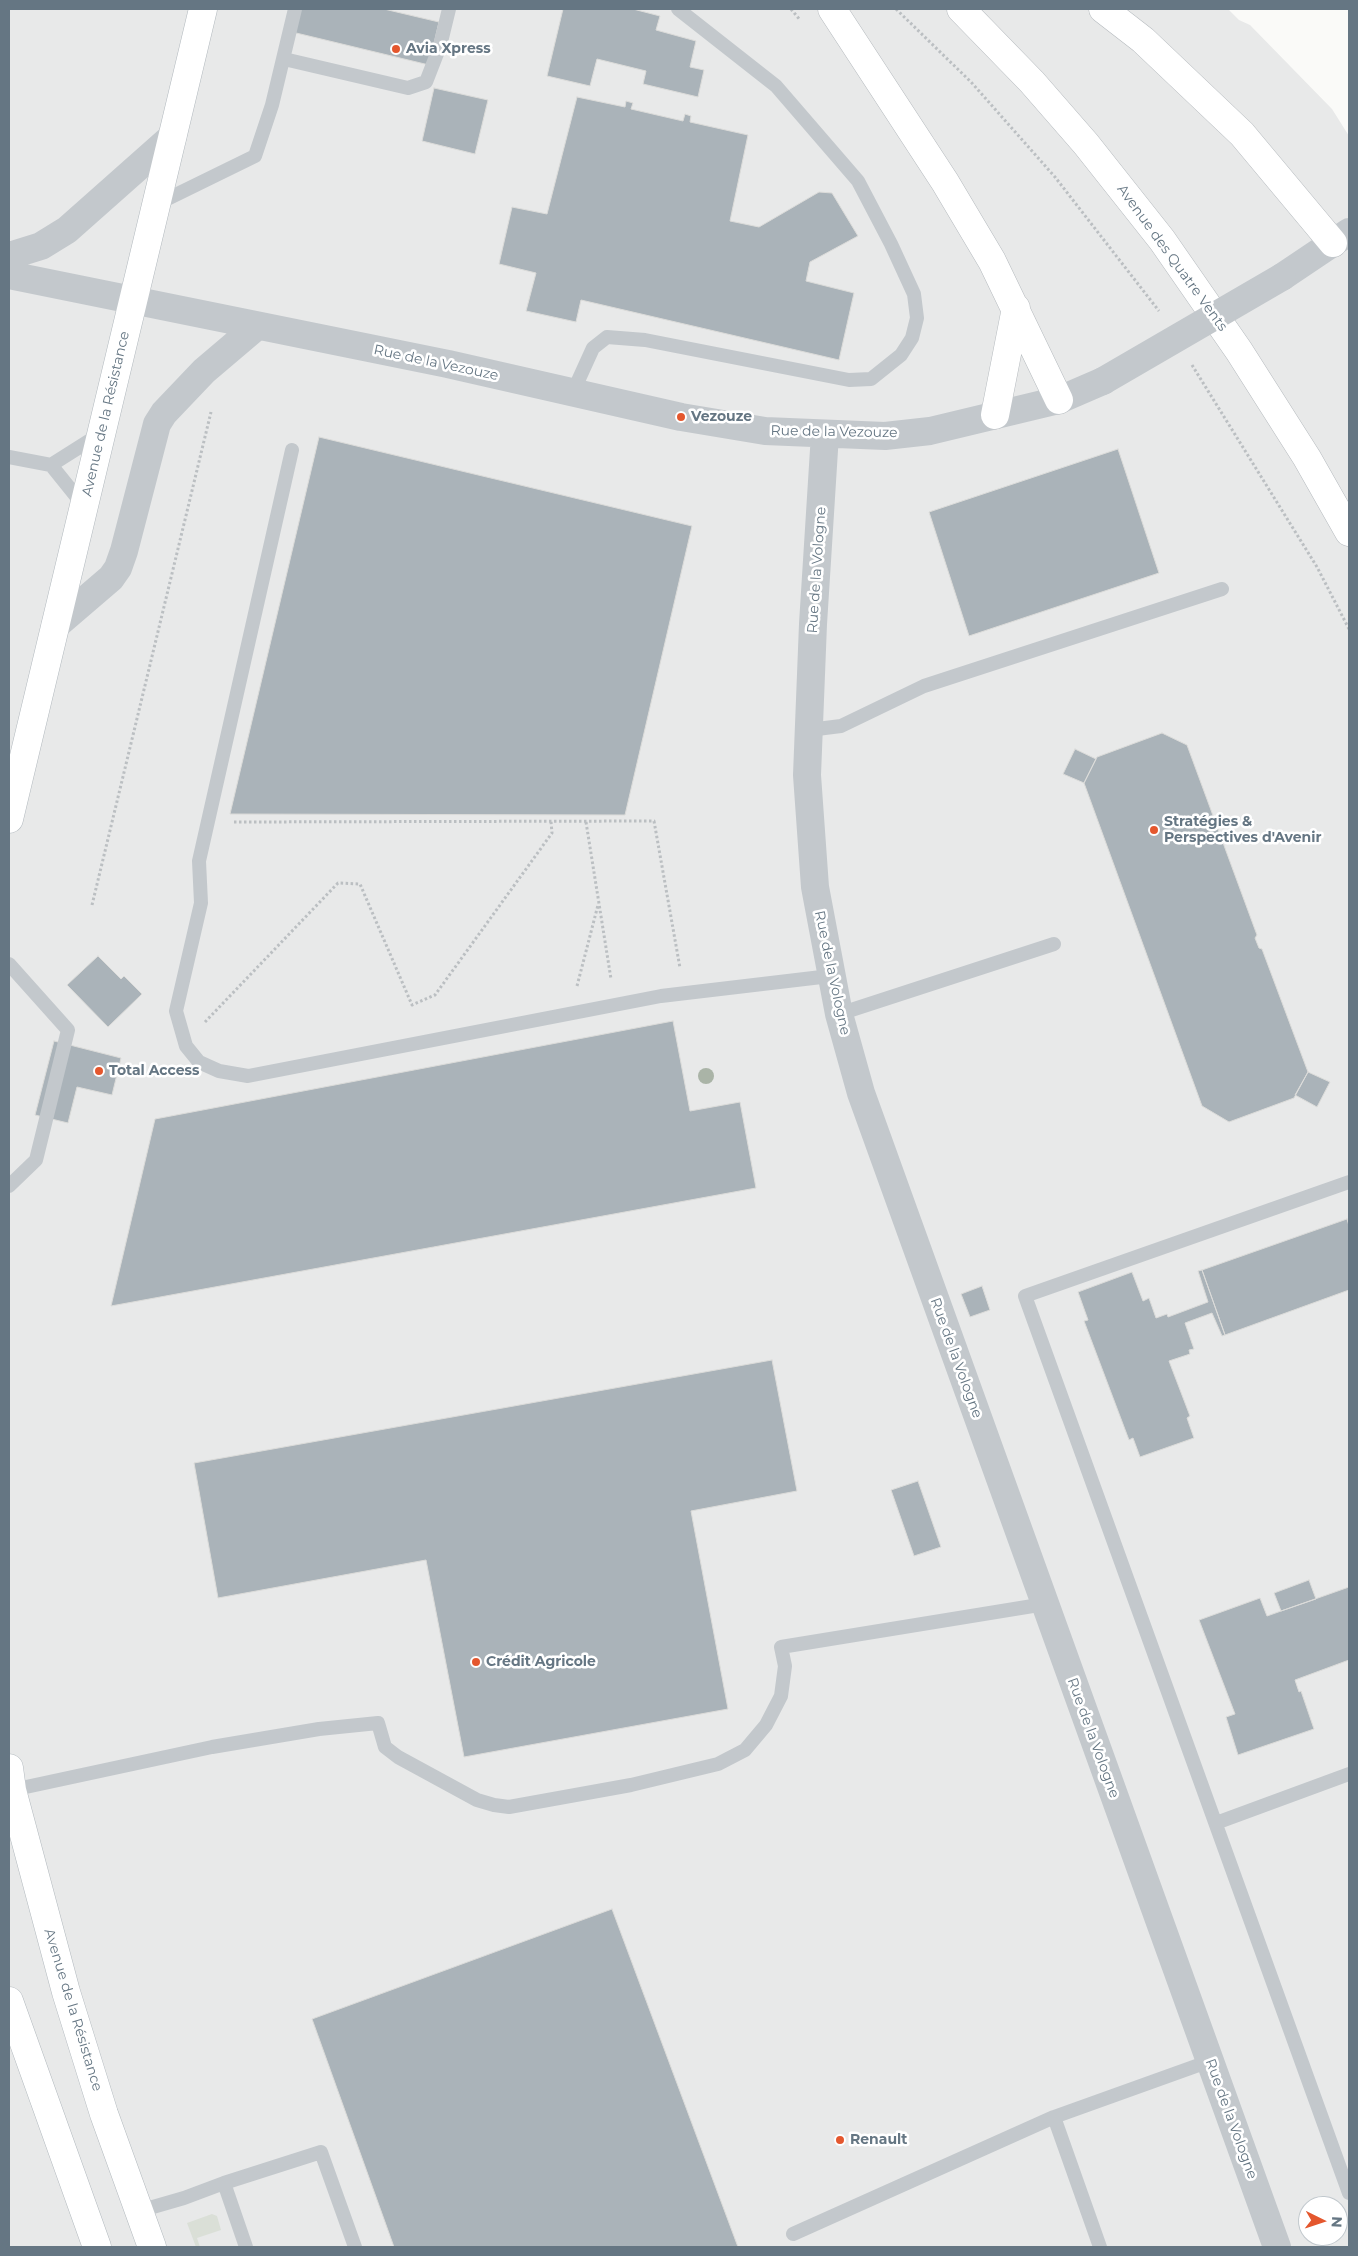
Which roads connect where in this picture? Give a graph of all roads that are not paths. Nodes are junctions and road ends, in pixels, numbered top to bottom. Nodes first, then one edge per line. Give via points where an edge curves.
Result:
1 (203, 9) edge
2 (295, 9) edge
3 (449, 9) edge
4 (678, 9) edge
5 (832, 9) edge
6 (962, 9) edge
7 (1103, 9) edge
8 (284, 58) junction
9 (173, 136) junction
10 (156, 204) junction
11 (1341, 237) edge
12 (9, 256) edge
13 (9, 275) edge
14 (133, 301) junction
15 (1016, 308) junction
16 (257, 326) junction
17 (573, 392) junction
18 (1059, 400) junction
19 (995, 415) junction
20 (101, 433) junction
21 (825, 434) junction
22 (292, 450) dead end
23 (9, 457) edge
24 (51, 465) junction
25 (84, 506) junction
26 (1349, 532) edge
27 (1222, 589) dead end
28 (54, 626) junction
29 (809, 730) junction
30 (9, 819) edge
31 (1054, 944) dead end
32 (9, 964) edge
33 (830, 976) junction
34 (839, 1014) junction
35 (1349, 1182) edge
36 (9, 1186) edge
37 (1045, 1604) junction
38 (1349, 1774) edge
39 (10, 1783) edge
40 (1216, 1823) junction
41 (9, 2001) edge
42 (1210, 2061) junction
43 (1054, 2117) junction
44 (224, 2183) junction
45 (1349, 2193) edge
46 (139, 2211) junction
47 (793, 2234) dead end
48 (97, 2247) edge
49 (152, 2247) edge
50 (246, 2247) edge
51 (355, 2247) edge
52 (1100, 2247) edge
53 (1277, 2247) edge

1 - 9 main road, Avenue de la Résistance
2 - 8 lane
3 - 8 lane via 440,46 426,82 408,88
4 - 17 lane via 776,86 858,181 914,294 917,318 912,338 901,355 871,379 849,380 645,340 607,337 593,348
5 - 15 main road via 945,182
6 - 26 main road, Avenue des Quatre Vents via 1086,144 1162,240 1244,359
7 - 11 main road via 1143,40 1242,134
8 - 10 lane via 255,156
9 - 10 main road, Avenue de la Résistance
9 - 12 street via 67,230 41,246
10 - 14 main road, Avenue de la Résistance
11 - 18 street, Rue de la Vezouze, bridge via 1282,277 1103,381
13 - 14 street, Rue de la Vezouze
14 - 16 street, Rue de la Vezouze
14 - 20 main road, Avenue de la Résistance
15 - 18 main road
15 - 19 main road
16 - 17 street, Rue de la Vezouze
16 - 28 street via 204,371 164,413 157,424 118,568 111,578
17 - 21 street, Rue de la Vezouze via 753,430
18 - 19 street, Rue de la Vezouze
19 - 21 street, Rue de la Vezouze via 894,435
20 - 24 lane
20 - 25 main road, Avenue de la Résistance
21 - 29 street, Rue de la Vologne
22 - 33 lane via 207,821 199,861 201,903 176,1012 186,1046 199,1062 219,1071 248,1076 615,1005
23 - 24 lane
24 - 25 lane
25 - 28 main road, Avenue de la Résistance
27 - 29 lane via 924,686 841,726
28 - 30 main road, Avenue de la Résistance
29 - 33 street, Rue de la Vologne via 810,837
31 - 34 lane
32 - 36 lane via 68,1030 36,1160
33 - 34 street, Rue de la Vologne
34 - 37 street, Rue de la Vologne via 860,1094
35 - 40 lane via 1025,1296
37 - 39 lane via 781,1647 784,1666 781,1696 766,1724 745,1750 718,1764 622,1787 509,1806 494,1805 477,1800 398,1757 385,1747 378,1723 319,1729
37 - 42 street, Rue de la Vologne
38 - 40 lane
39 - 46 main road, Avenue de la Résistance via 66,1992 104,2114
40 - 45 lane
41 - 48 main road
42 - 43 lane
42 - 53 street, Rue de la Vologne
43 - 47 lane
43 - 52 lane
44 - 46 lane
44 - 50 lane
44 - 51 lane via 321,2152
46 - 49 main road, Avenue de la Résistance

